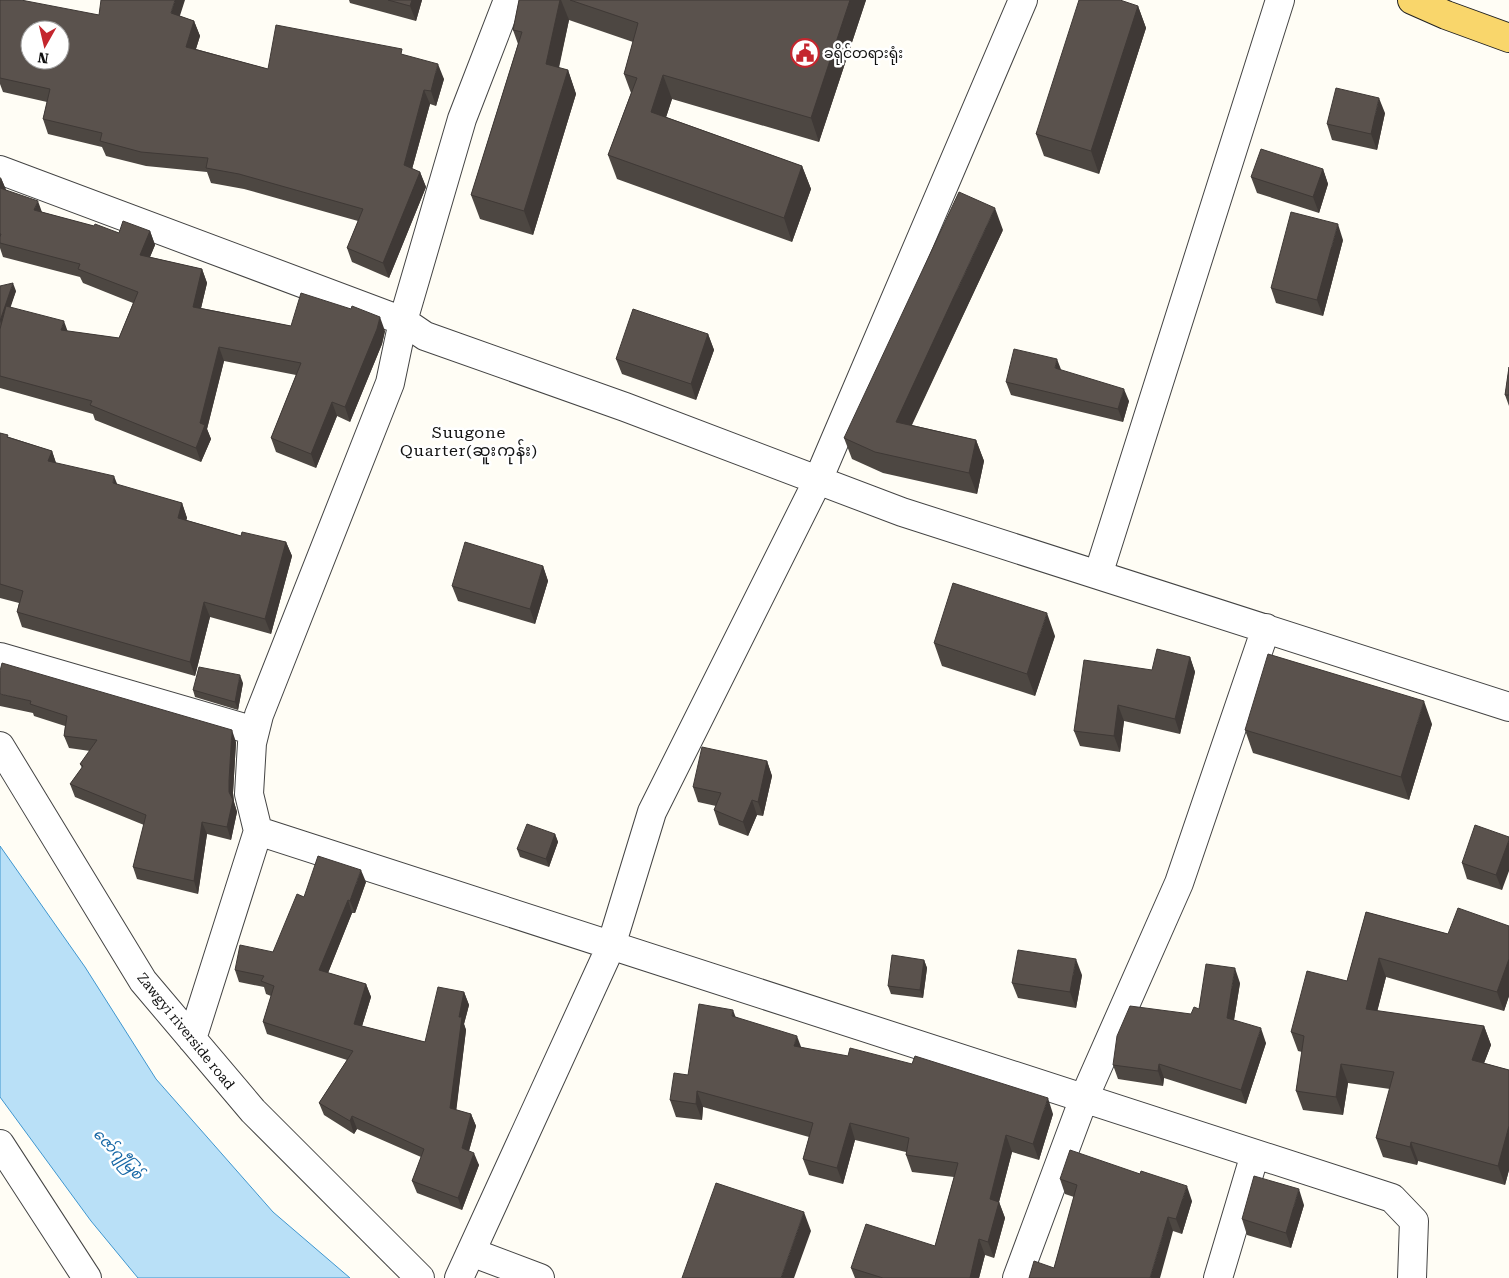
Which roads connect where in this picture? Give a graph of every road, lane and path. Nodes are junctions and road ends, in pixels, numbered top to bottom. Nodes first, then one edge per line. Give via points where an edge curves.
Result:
1 (508, 0) edge
2 (1023, 0) edge
3 (1280, 0) edge
4 (1412, 0) edge
5 (1509, 38) edge
6 (0, 170) edge
7 (403, 321) junction
8 (818, 480) junction
9 (1098, 575) junction
10 (1266, 628) junction
11 (0, 657) edge
12 (1509, 707) edge
13 (255, 731) junction
14 (0, 746) edge
15 (258, 832) junction
16 (611, 946) junction
17 (192, 1039) junction
18 (1084, 1098) junction
19 (0, 1144) edge
20 (1255, 1154) junction
21 (471, 1252) junction
22 (87, 1278) edge
23 (420, 1278) edge
24 (459, 1278) edge
25 (540, 1278) edge
26 (1017, 1278) edge
27 (1218, 1278) edge
28 (1412, 1278) edge

1 - 7 street via 462,119
2 - 8 street
3 - 9 street
4 - 5 main road
6 - 7 street
7 - 8 street via 425,336 625,406
7 - 13 street via 390,383
8 - 9 street via 902,512
8 - 16 street via 652,812
9 - 10 street
10 - 12 street
10 - 18 street via 1179,883
11 - 13 street
13 - 15 street via 249,794
14 - 17 street, Zawgyi riverside road via 143,981
15 - 16 street
15 - 17 street
16 - 18 street
16 - 21 street
17 - 23 street, Zawgyi riverside road via 252,1111
18 - 20 street
18 - 26 street
19 - 22 street
20 - 27 street
20 - 28 street via 1392,1198 1414,1221
21 - 24 street
21 - 25 street

